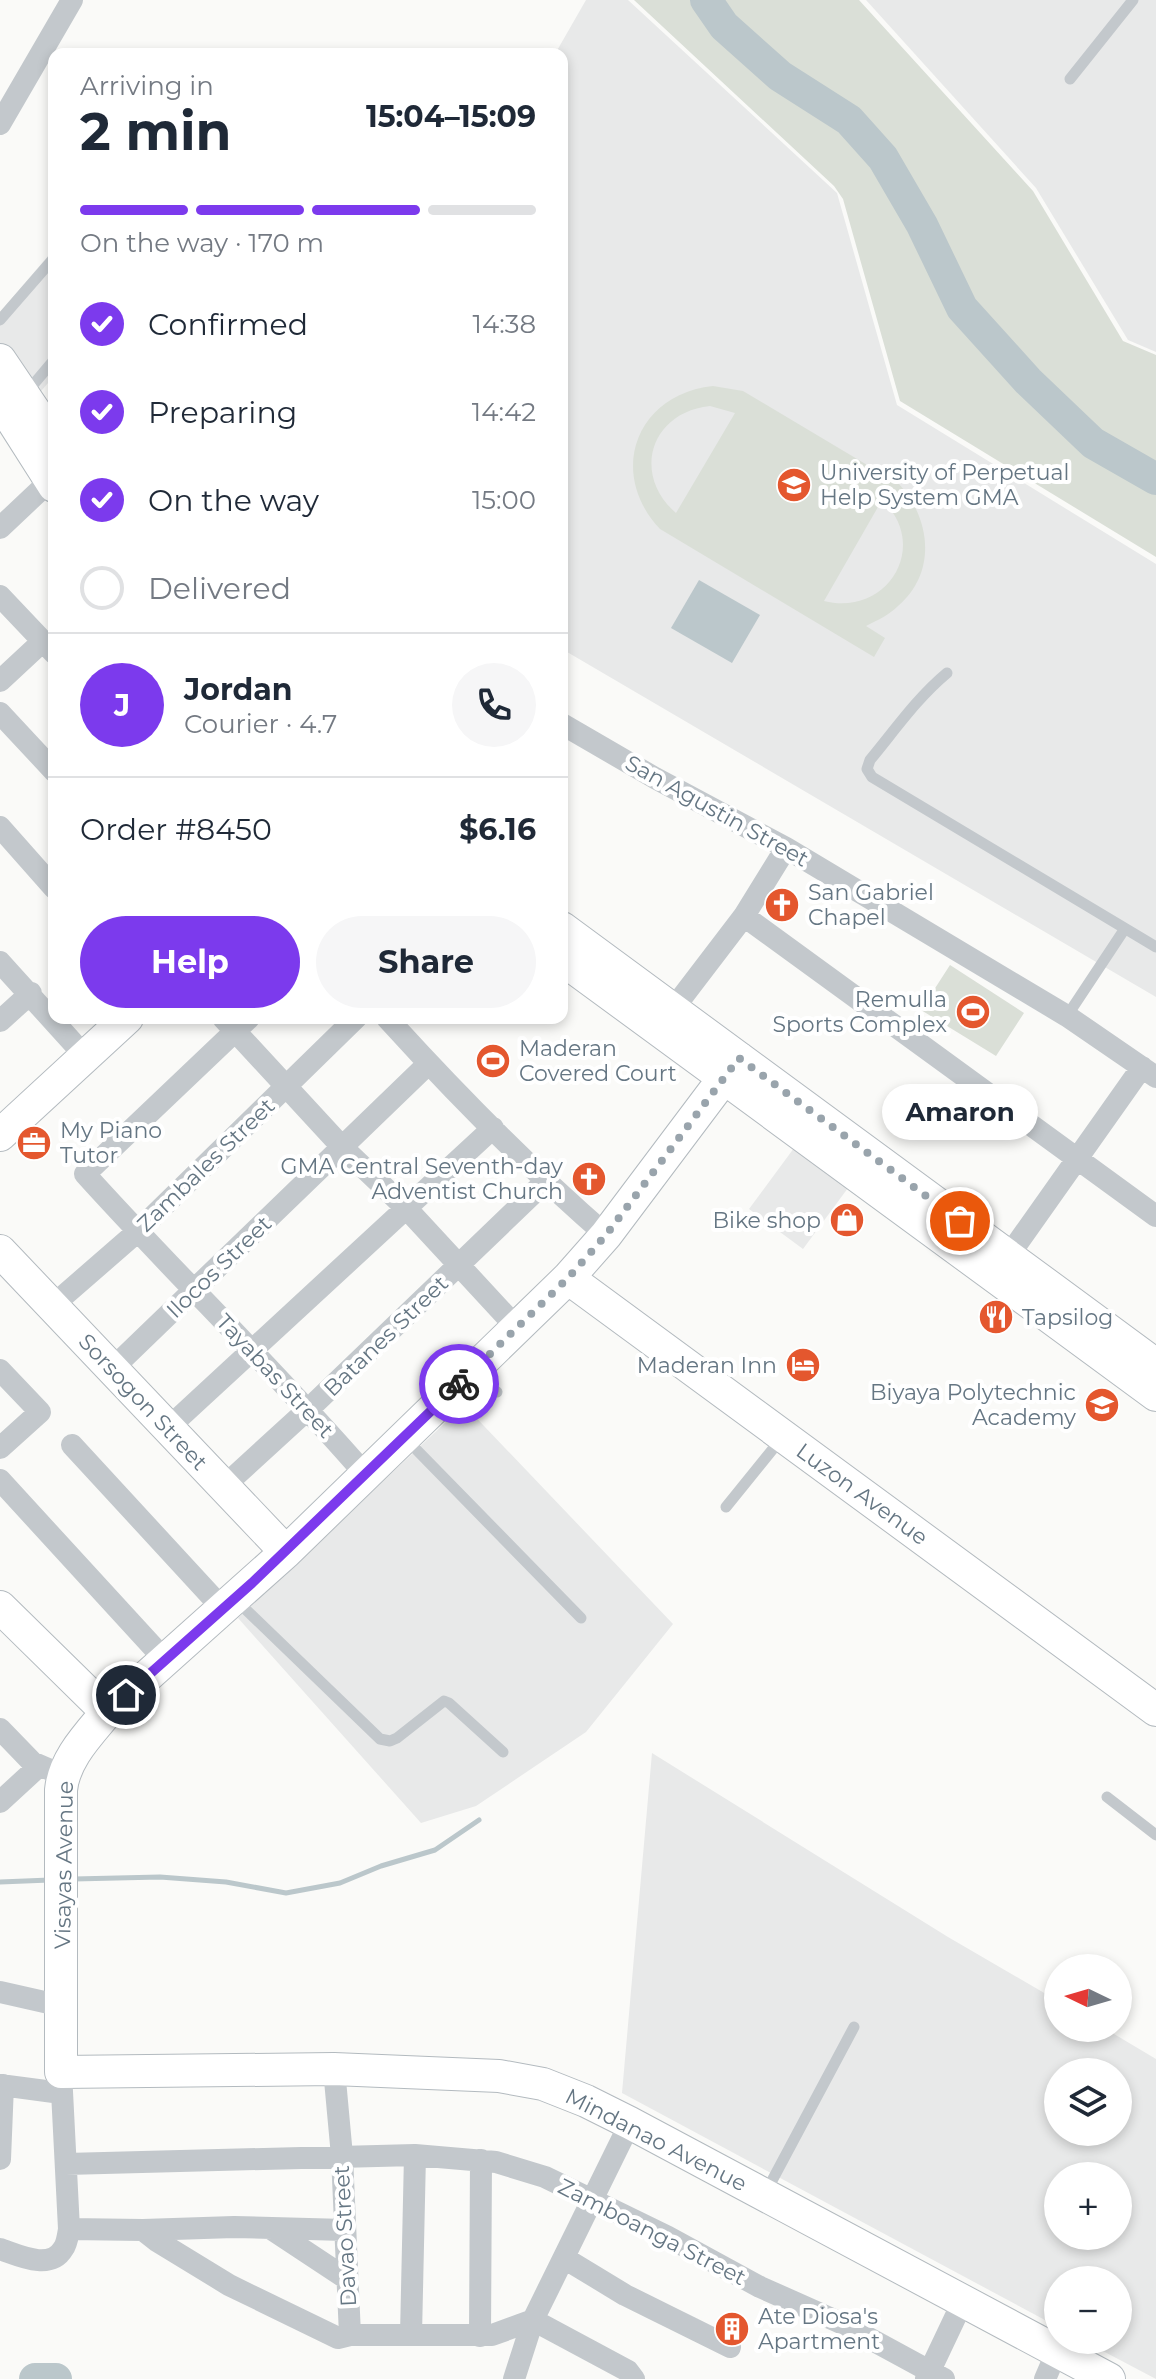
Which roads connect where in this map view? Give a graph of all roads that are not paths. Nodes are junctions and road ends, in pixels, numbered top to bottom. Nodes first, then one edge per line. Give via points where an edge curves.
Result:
1 (72, 0) edge
2 (1133, 0) edge
3 (1070, 79) dead end
4 (0, 124) edge
5 (48, 265) edge
6 (0, 320) edge
7 (0, 360) edge
8 (48, 365) edge
9 (12, 398) edge
10 (48, 433) edge
11 (48, 471) edge
12 (48, 485) edge
13 (0, 528) edge
14 (0, 596) edge
15 (48, 647) edge
16 (947, 673) dead end
17 (0, 681) edge
18 (0, 713) edge
19 (568, 727) edge
20 (48, 765) edge
21 (0, 827) edge
22 (786, 848) junction
23 (48, 881) edge
24 (744, 916) junction
25 (1124, 930) junction
26 (568, 932) edge
27 (1156, 947) edge
28 (0, 962) edge
29 (568, 963) edge
30 (31, 993) junction
31 (673, 1009) junction
32 (48, 1013) edge
33 (1067, 1016) junction
34 (0, 1021) edge
35 (58, 1024) edge
36 (120, 1024) edge
37 (234, 1024) edge
38 (238, 1024) edge
39 (350, 1024) edge
40 (392, 1024) edge
41 (84, 1055) junction
42 (428, 1064) junction
43 (732, 1069) junction
44 (1149, 1072) edge
45 (286, 1088) junction
46 (493, 1128) junction
47 (1, 1133) edge
48 (343, 1148) junction
49 (1079, 1159) junction
50 (545, 1182) junction
51 (407, 1209) junction
52 (1156, 1216) edge
53 (137, 1232) junction
54 (606, 1235) junction
55 (0, 1252) edge
56 (460, 1266) junction
57 (1001, 1266) junction
58 (568, 1278) junction
59 (194, 1292) junction
60 (52, 1306) junction
61 (517, 1328) junction
62 (254, 1351) junction
63 (1156, 1365) edge
64 (112, 1369) junction
65 (0, 1370) edge
66 (470, 1373) junction
67 (497, 1392) dead end
68 (1156, 1395) edge
69 (309, 1408) junction
70 (168, 1428) junction
71 (783, 1436) junction
72 (404, 1437) junction
73 (72, 1445) dead end
74 (0, 1448) edge
75 (365, 1474) junction
76 (0, 1480) edge
77 (223, 1487) junction
78 (726, 1507) dead end
79 (286, 1552) junction
80 (230, 1604) junction
81 (581, 1618) dead end
82 (4, 1620) edge
83 (165, 1660) junction
84 (1156, 1710) edge
85 (107, 1712) junction
86 (0, 1729) edge
87 (503, 1752) dead end
88 (50, 1771) junction
89 (1107, 1797) dead end
90 (0, 1802) edge
91 (1156, 1835) edge
92 (0, 1992) edge
93 (62, 2006) junction
94 (854, 2027) dead end
95 (334, 2069) junction
96 (61, 2082) junction
97 (1, 2085) edge
98 (630, 2123) junction
99 (415, 2155) junction
100 (342, 2156) junction
101 (0, 2159) edge
102 (481, 2160) junction
103 (66, 2164) junction
104 (764, 2195) junction
105 (592, 2201) junction
106 (69, 2229) junction
107 (143, 2230) junction
108 (272, 2230) junction
109 (345, 2230) junction
110 (0, 2249) edge
111 (564, 2258) junction
112 (347, 2279) junction
113 (963, 2301) junction
114 (533, 2320) junction
115 (350, 2335) junction
116 (411, 2335) junction
117 (480, 2336) junction
118 (730, 2347) dead end
119 (1051, 2365) edge
120 (933, 2377) edge
121 (514, 2379) edge
122 (634, 2379) edge
123 (1109, 2379) edge

1 - 4 street
2 - 3 lane
5 - 6 lane
7 - 9 street
8 - 9 lane
9 - 10 street
9 - 11 street
12 - 13 street
14 - 15 street
15 - 17 street
16 - 25 lane via 913,705 870,760 867,769 872,777
18 - 20 street
19 - 22 street, San Agustin Street
21 - 23 street
22 - 24 street
22 - 33 street, San Agustin Street
24 - 31 street
24 - 49 street
25 - 27 lane
25 - 33 lane
26 - 31 street
28 - 30 street
29 - 43 street
30 - 32 street
30 - 34 street
31 - 43 street
33 - 44 street, San Agustin Street
35 - 41 street
36 - 41 street
37 - 53 street, Tayabas Street via 85,1174
38 - 45 street
39 - 45 street, Zambales Street
40 - 42 street
41 - 47 street
42 - 46 street
42 - 48 street, Ilocos Street
43 - 54 street, Visayas Avenue
43 - 57 street
44 - 49 street
45 - 48 street
45 - 53 street, Zambales Street
46 - 50 street
46 - 51 street
48 - 51 street
48 - 59 street, Ilocos Street
49 - 52 street
49 - 57 street
50 - 54 street
50 - 56 street, Batanes Street
51 - 56 street
51 - 62 street
53 - 59 street, Tayabas Street
53 - 60 street, Zambales Street
54 - 58 street, Visayas Avenue
55 - 60 street, Sorsogon Street
56 - 61 street
56 - 69 street, Batanes Street
57 - 63 street
57 - 68 street
58 - 61 street, Visayas Avenue
58 - 71 street, Luzon Avenue
59 - 62 street, Tayabas Street
59 - 64 street, Ilocos Street
60 - 64 street, Sorsogon Street
61 - 66 street, Visayas Avenue
62 - 69 street, Tayabas Street
62 - 70 street
64 - 70 street, Sorsogon Street
65 - 74 street via 40,1412
66 - 67 lane
66 - 72 street, Visayas Avenue
69 - 75 street, Tayabas Street
69 - 77 street, Batanes Street
70 - 77 street, Sorsogon Street
71 - 78 lane
71 - 84 street, Luzon Avenue
72 - 75 street, Visayas Avenue
72 - 81 lane
73 - 80 street
75 - 79 street, Visayas Avenue
76 - 83 street
77 - 79 street, Sorsogon Street
79 - 80 street, Visayas Avenue
80 - 83 street, Visayas Avenue
80 - 87 lane via 380,1739 397,1738 444,1701
82 - 85 street
83 - 85 street, Visayas Avenue
85 - 88 street, Visayas Avenue
86 - 88 street
88 - 90 street
88 - 93 street, Visayas Avenue
89 - 91 lane
92 - 93 street
93 - 96 street, Visayas Avenue
94 - 104 lane
95 - 96 street, Mindanao Avenue
95 - 98 street, Mindanao Avenue via 499,2076 543,2084
95 - 100 street, Davao Street
96 - 97 street
96 - 103 street, Visayas Avenue
97 - 101 street
98 - 104 street, Mindanao Avenue
98 - 105 street
99 - 100 street, Zamboanga Street
99 - 102 street, Zamboanga Street
99 - 116 street
100 - 103 street, Zamboanga Street
100 - 109 street, Davao Street
102 - 105 street, Zamboanga Street via 545,2177
102 - 117 street
103 - 106 street, Visayas Avenue
104 - 113 street, Mindanao Avenue
105 - 111 street
105 - 120 street, Zamboanga Street via 841,2323
106 - 107 street
106 - 110 street via 64,2249 43,2261
107 - 108 street
107 - 115 street via 229,2285 338,2338
108 - 109 street
108 - 112 street
109 - 112 street, Davao Street
111 - 114 street
111 - 118 street
112 - 115 street, Davao Street
113 - 119 street, Mindanao Avenue
113 - 120 street
114 - 117 street, Davao Street
114 - 121 street
114 - 122 street
115 - 116 street, Davao Street
116 - 117 street, Davao Street
119 - 123 street, Mindanao Avenue

